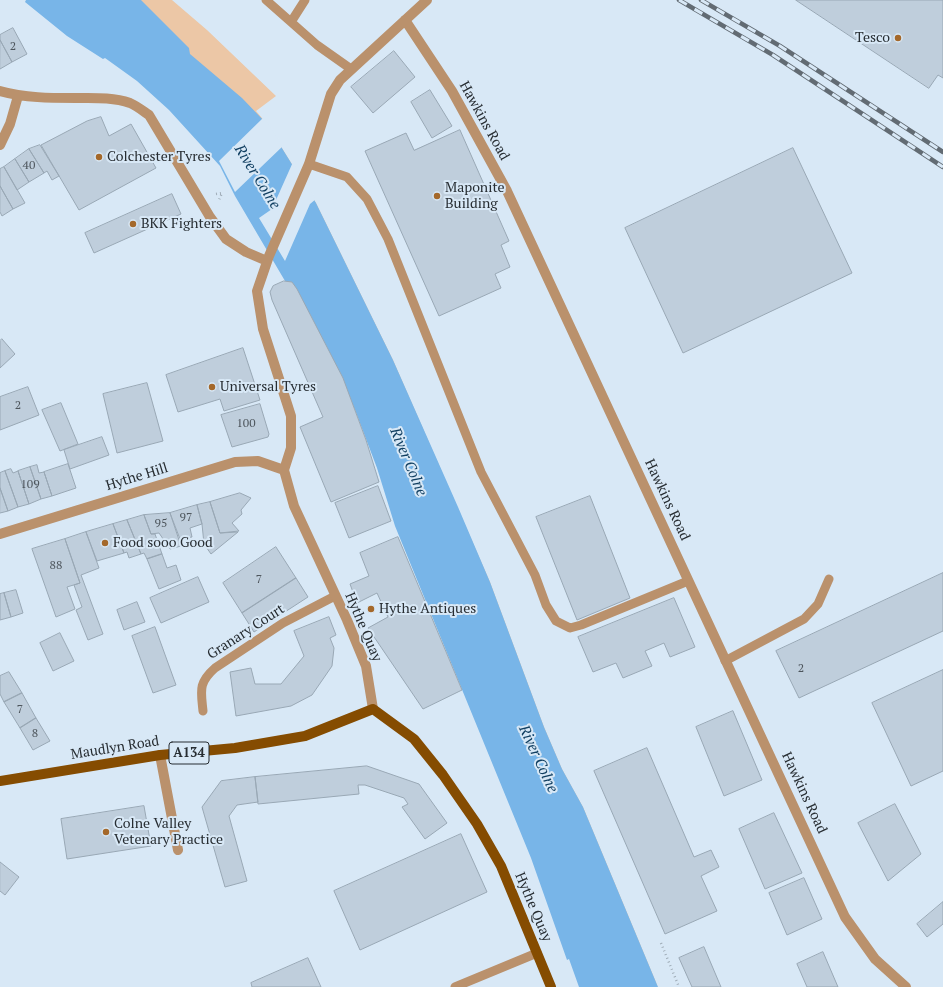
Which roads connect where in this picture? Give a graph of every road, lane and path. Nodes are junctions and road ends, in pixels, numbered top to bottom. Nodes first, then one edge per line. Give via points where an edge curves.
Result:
1 (266, 0) edge
2 (305, 0) edge
3 (427, 0) edge
4 (405, 20) junction
5 (291, 22) junction
6 (351, 69) junction
7 (0, 91) edge
8 (18, 96) junction
9 (0, 145) edge
10 (309, 164) junction
11 (268, 258) junction
12 (284, 470) junction
13 (0, 534) edge
14 (829, 579) dead end
15 (688, 581) junction
16 (335, 596) junction
17 (725, 661) junction
18 (374, 709) junction
19 (204, 711) dead end
20 (160, 755) junction
21 (0, 781) edge
22 (178, 850) dead end
23 (661, 943) dead end
24 (538, 953) junction
25 (454, 987) edge
26 (551, 987) edge
27 (679, 987) edge
28 (906, 987) edge

1 - 5 lane
2 - 5 lane
3 - 4 street
4 - 6 street
4 - 15 street, Hawkins Road via 452,91 507,192
5 - 6 lane via 318,46
6 - 10 street via 331,94
7 - 8 street
8 - 9 street via 10,124
8 - 11 street via 105,98 130,103 142,110 149,115 226,239 246,252
10 - 11 street
10 - 15 lane via 347,177 367,199 388,239 481,472 556,621 570,628 580,625
11 - 12 street via 257,291 264,329 291,416 292,448
12 - 13 street, Hythe Hill via 258,461 235,462
12 - 16 street, Hythe Quay via 294,506
14 - 17 lane via 818,604 804,619
15 - 17 street, Hawkins Road
16 - 18 street, Hythe Quay via 366,666
16 - 19 lane, Granary Court via 283,623 207,675 200,687
17 - 28 street, Hawkins Road via 845,917 875,959
18 - 20 main road, Maudlyn Road / A134 via 305,736 235,748
18 - 24 main road, Hythe Quay via 414,739 477,824 501,866
20 - 21 main road, Maudlyn Road / A134
20 - 22 street
23 - 27 path
24 - 25 lane
24 - 26 main road, Hythe Quay

